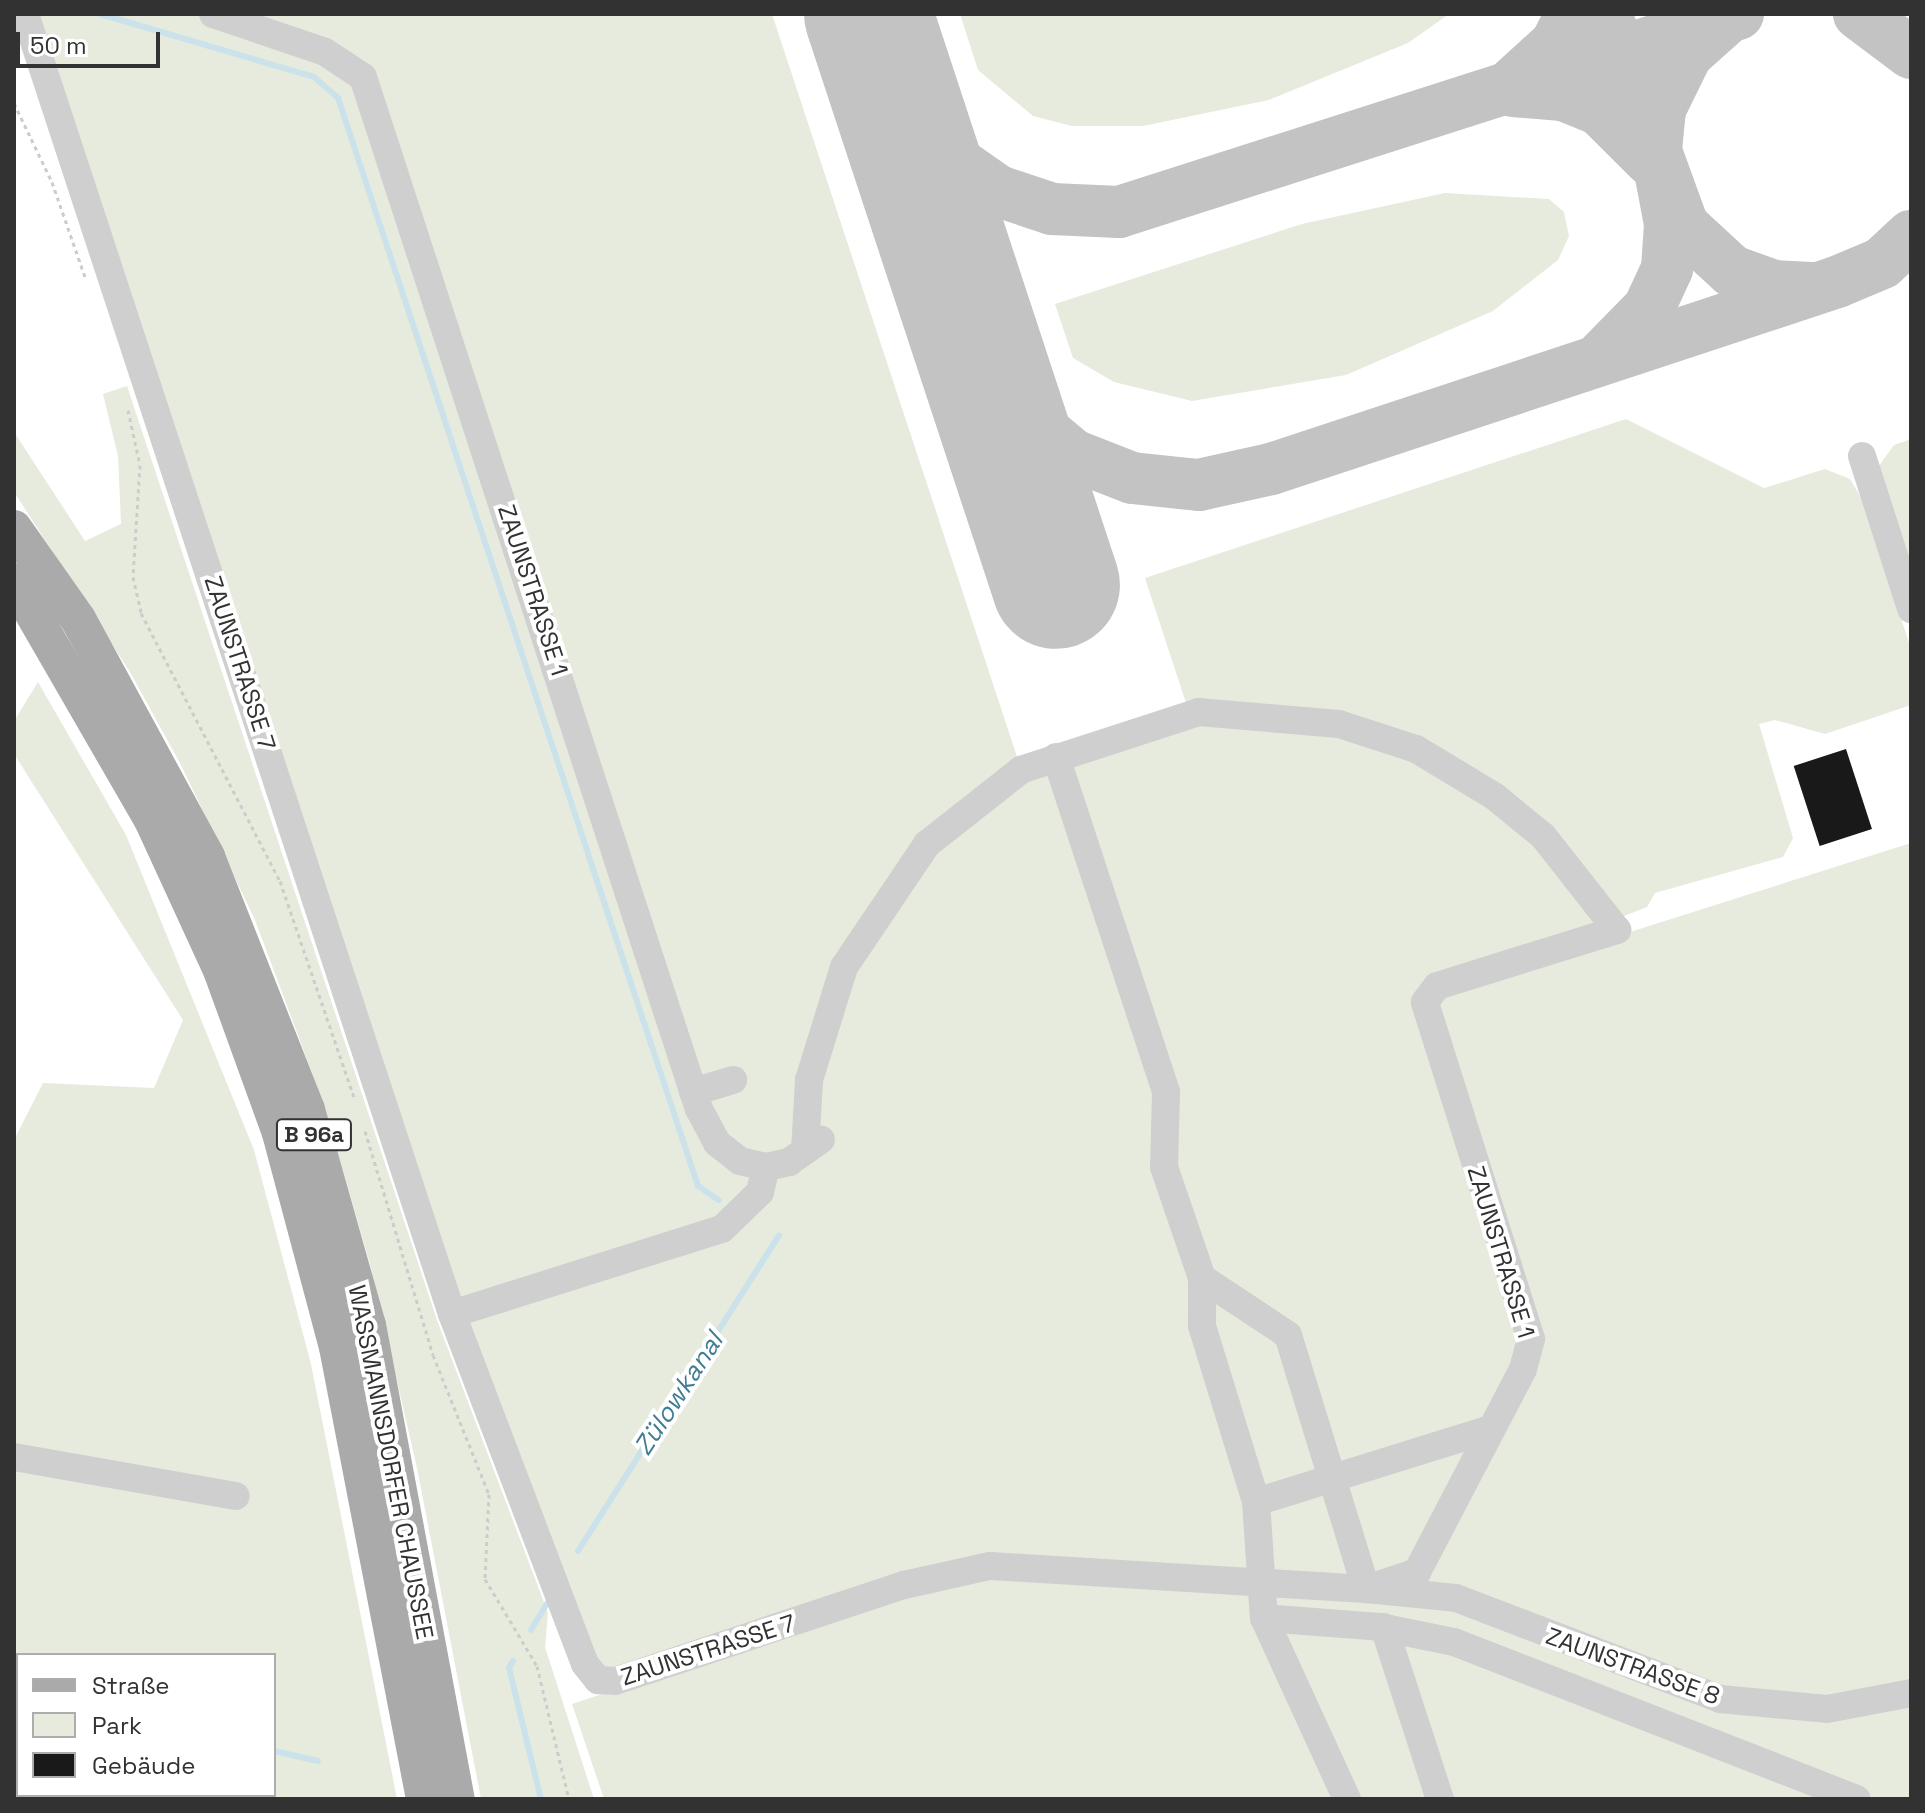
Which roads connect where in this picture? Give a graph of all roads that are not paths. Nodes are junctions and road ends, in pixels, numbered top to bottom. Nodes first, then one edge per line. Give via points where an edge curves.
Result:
1 (25, 14) edge
2 (213, 14) edge
3 (1862, 456) dead end
4 (14, 528) edge
5 (14, 581) edge
6 (1910, 604) edge
7 (1056, 757) junction
8 (733, 1080) dead end
9 (693, 1092) junction
10 (766, 1167) junction
11 (1202, 1278) junction
12 (452, 1314) junction
13 (1491, 1429) junction
14 (14, 1457) edge
15 (1332, 1478) junction
16 (236, 1496) dead end
17 (1256, 1502) junction
18 (1207, 1581) joint
19 (1264, 1583) junction
20 (1366, 1589) junction
21 (1264, 1618) junction
22 (1384, 1627) junction
23 (1911, 1693) edge
24 (424, 1799) edge
25 (457, 1799) edge
26 (1347, 1799) edge
27 (1440, 1799) edge
28 (1856, 1799) edge

1 - 12 street, ZAUNSTRASSE 7
2 - 9 street, ZAUNSTRASSE 1 via 346,62 363,77 376,104
3 - 6 street
4 - 25 main road, WASSMANNSDORFER CHAUSSEE / B 96a via 78,619 207,857 307,1110 368,1325
5 - 24 main road, WASSMANNSDORFER CHAUSSEE / B 96a via 152,820 221,970 280,1133 337,1347
7 - 10 street via 1021,770 927,844 844,967 809,1080 814,1145
7 - 11 street via 1166,1092 1164,1167
7 - 13 street, ZAUNSTRASSE 1 via 1199,712 1275,714 1378,734 1494,796 1543,836 1617,930 1437,986 1425,1002 1531,1339 1523,1369
8 - 9 street
9 - 10 street, ZAUNSTRASSE 1 via 717,1143 740,1161
10 - 12 street via 760,1192 722,1229
11 - 15 street via 1288,1335
11 - 17 street via 1202,1326
12 - 18 street, ZAUNSTRASSE 7 via 585,1664 598,1680 615,1681 904,1585 990,1566
13 - 15 street
13 - 20 street, ZAUNSTRASSE 1 via 1417,1572
14 - 16 street
15 - 17 street
15 - 20 street
17 - 19 street
18 - 19 street, ZAUNSTRASSE 1
19 - 20 street, ZAUNSTRASSE 1
19 - 21 street
20 - 23 street, ZAUNSTRASSE 8 via 1456,1598 1720,1699 1827,1709
21 - 22 street
21 - 26 street
22 - 27 street
22 - 28 street via 1454,1642

